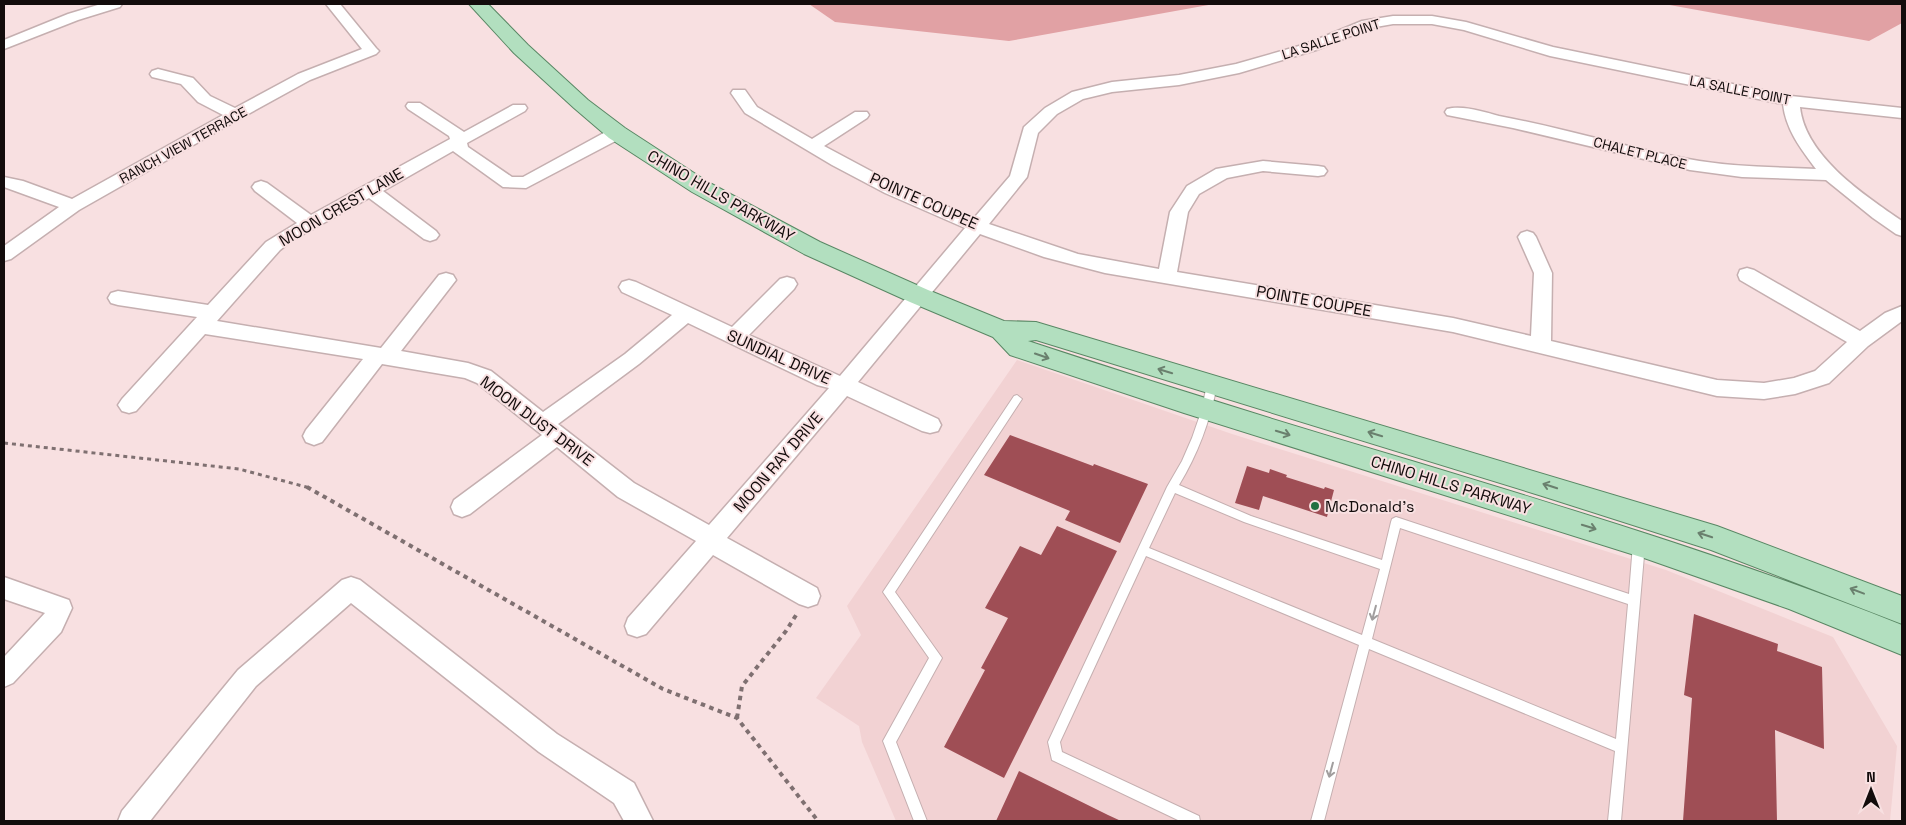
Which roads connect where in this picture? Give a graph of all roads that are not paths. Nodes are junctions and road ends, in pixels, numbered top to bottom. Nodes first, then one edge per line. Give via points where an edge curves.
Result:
1 (115, 4) edge
2 (333, 4) edge
3 (478, 4) edge
4 (4, 45) edge
5 (158, 74) dead end
6 (739, 93) dead end
7 (1791, 101) junction
8 (414, 106) dead end
9 (519, 108) dead end
10 (1453, 112) dead end
11 (1902, 113) edge
12 (235, 115) junction
13 (862, 115) dead end
14 (617, 133) junction
15 (457, 142) junction
16 (813, 146) junction
17 (1318, 171) dead end
18 (1830, 175) junction
19 (4, 182) edge
20 (261, 187) dead end
21 (370, 190) junction
22 (73, 206) junction
23 (308, 222) junction
24 (978, 226) junction
25 (1902, 230) edge
26 (430, 235) dead end
27 (1527, 237) dead end
28 (4, 255) edge
29 (1747, 275) dead end
30 (1167, 276) junction
31 (446, 280) dead end
32 (787, 284) dead end
33 (629, 287) dead end
34 (918, 296) junction
35 (118, 298) dead end
36 (1902, 314) edge
37 (686, 315) junction
38 (208, 319) junction
39 (735, 337) junction
40 (1861, 341) junction
41 (1541, 345) junction
42 (381, 356) junction
43 (844, 385) junction
44 (1210, 398) junction
45 (1017, 399) dead end
46 (129, 406) dead end
47 (930, 425) dead end
48 (550, 430) junction
49 (314, 436) dead end
50 (1172, 487) junction
51 (462, 507) dead end
52 (712, 538) junction
53 (1639, 543) junction
54 (1143, 550) junction
55 (1386, 566) junction
56 (4, 588) edge
57 (808, 596) road end
58 (1635, 601) junction
59 (1902, 610) edge
60 (637, 626) dead end
61 (1902, 640) edge
62 (1366, 641) junction
63 (4, 675) edge
64 (1621, 747) junction
65 (132, 821) edge
66 (639, 821) edge
67 (920, 821) edge
68 (1194, 821) edge
69 (1317, 821) edge
70 (1614, 821) edge

1 - 4 street
2 - 12 street, RANCH VIEW TERRACE via 371,51 304,78
3 - 14 main road, CHINO HILLS PARKWAY via 549,75
5 - 12 street via 187,81 204,99
6 - 16 street, POINTE COUPEE via 751,110
7 - 11 street, LA SALLE POINT
7 - 18 street via 1793,120 1808,147
7 - 24 street, LA SALLE POINT via 1550,51 1466,26 1432,20 1393,20 1367,24 1311,47 1239,68 1078,95 1051,111 1030,131 1018,177
8 - 15 street via 457,134
9 - 15 street, MOON CREST LANE
10 - 18 street, CHALET PLACE via 1503,120 1690,165 1732,171
12 - 22 street, RANCH VIEW TERRACE
13 - 16 street
14 - 15 street via 518,184 509,183 460,149
14 - 34 main road, CHINO HILLS PARKWAY via 700,187 783,234
15 - 21 street, MOON CREST LANE
16 - 24 street, POINTE COUPEE via 890,188
17 - 30 street via 1263,166 1222,173 1193,190 1179,212
18 - 25 street
19 - 22 street
20 - 23 street
21 - 23 street, MOON CREST LANE
21 - 26 street
22 - 28 street, RANCH VIEW TERRACE
23 - 38 street, MOON CREST LANE via 273,246
24 - 30 street, POINTE COUPEE via 1069,258
24 - 34 street, LA SALLE POINT
27 - 41 street via 1543,273
29 - 40 street
30 - 41 street, POINTE COUPEE via 1453,325
31 - 42 street
32 - 39 street
33 - 37 street, SUNDIAL DRIVE
34 - 43 street, MOON RAY DRIVE
34 - 44 main road, CHINO HILLS PARKWAY via 1002,330 1019,348
35 - 38 street, MOON DUST DRIVE
36 - 40 street, POINTE COUPEE
37 - 39 street, SUNDIAL DRIVE
37 - 48 street
38 - 42 street, MOON DUST DRIVE
38 - 46 street, MOON CREST LANE
39 - 43 street, SUNDIAL DRIVE via 824,379
40 - 41 street, POINTE COUPEE via 1822,377 1764,391 1717,388
42 - 48 street, MOON DUST DRIVE via 468,371 484,378
42 - 49 street
43 - 47 street, SUNDIAL DRIVE
43 - 52 street, MOON RAY DRIVE
44 - 50 lane via 1186,465
44 -> 53 main road, CHINO HILLS PARKWAY
59 -> 44 main road, CHINO HILLS PARKWAY via 1717,539 1542,484
45 - 67 lane via 889,592 936,658 889,741
48 - 51 street
48 - 52 street, MOON DUST DRIVE via 626,490
50 - 54 lane
50 - 55 lane via 1257,522
52 - 57 street, MOON DUST DRIVE via 721,548
52 - 60 street, MOON RAY DRIVE
53 - 58 lane
53 - 61 main road, CHINO HILLS PARKWAY via 1771,589
54 - 62 lane
54 - 68 lane via 1054,742 1056,756
55 - 58 lane via 1396,522
55 -> 62 lane
56 - 63 street via 60,608 52,624
58 - 64 lane
62 - 64 lane
62 -> 69 lane
64 - 70 lane
65 - 66 street via 247,678 351,588 548,743 624,793

